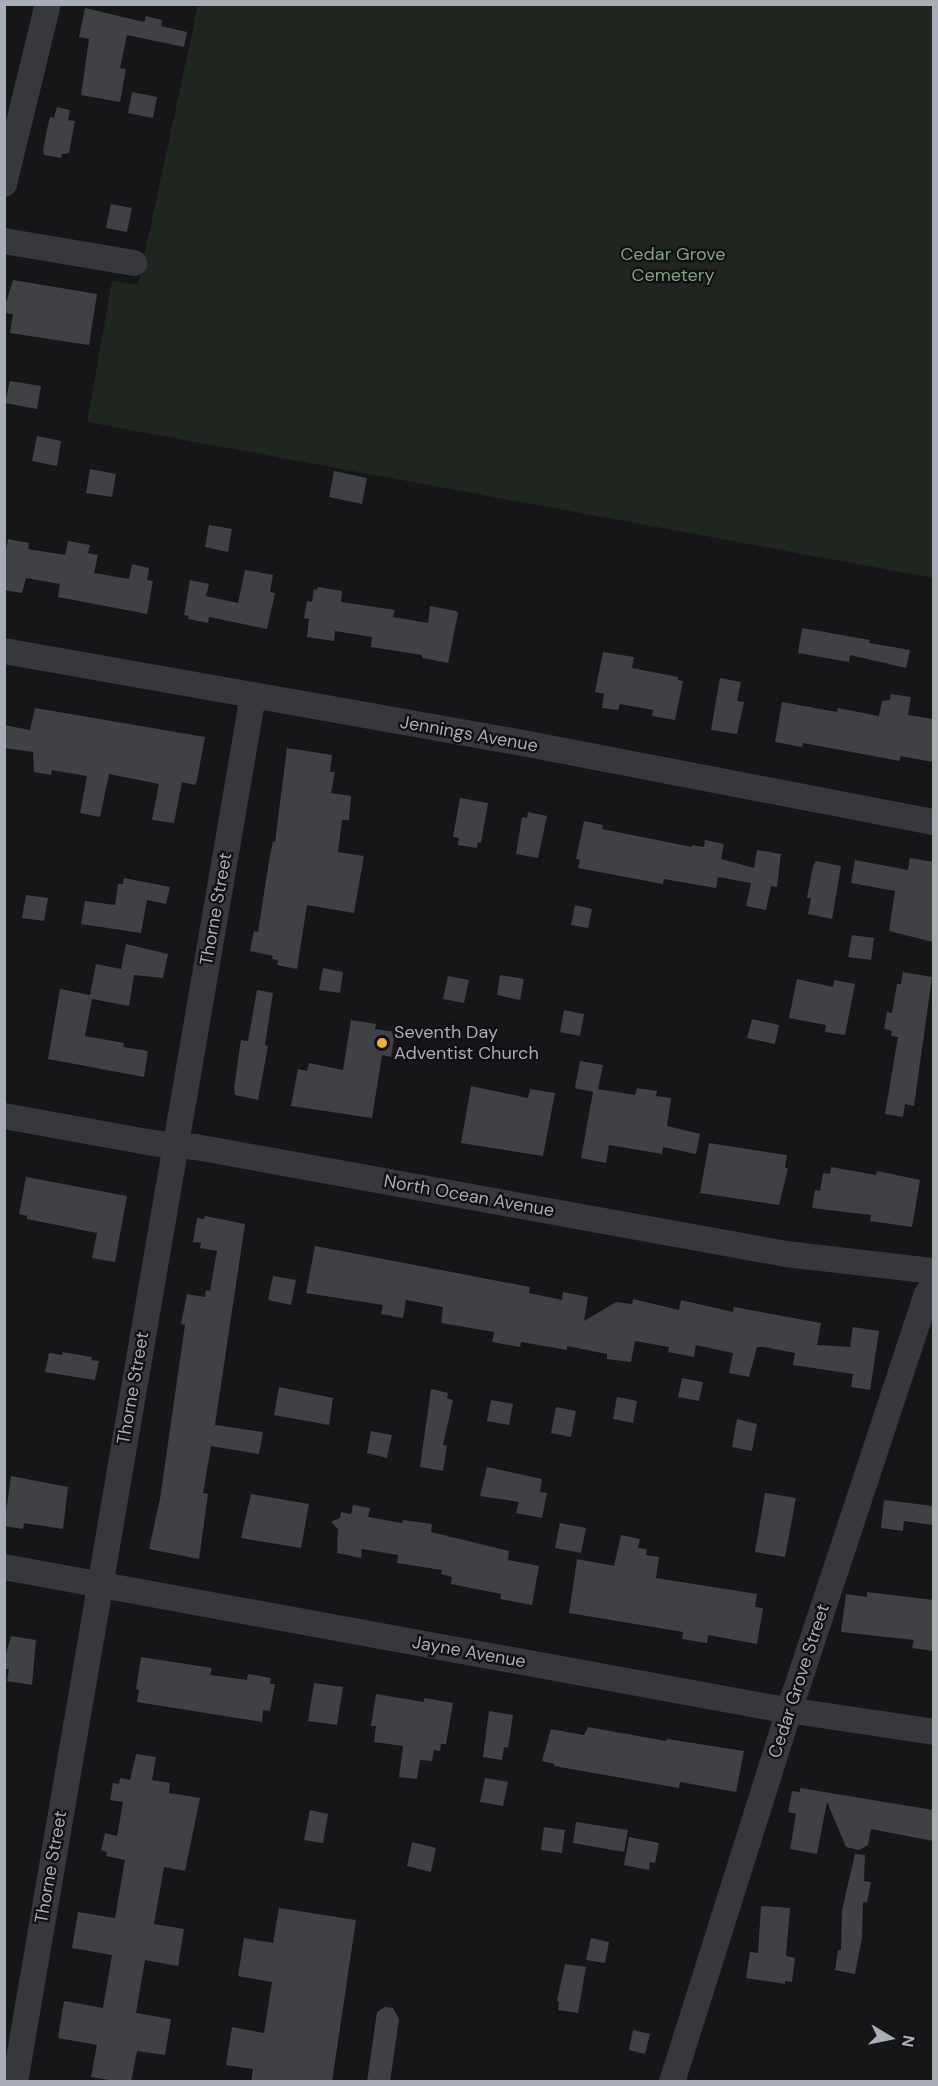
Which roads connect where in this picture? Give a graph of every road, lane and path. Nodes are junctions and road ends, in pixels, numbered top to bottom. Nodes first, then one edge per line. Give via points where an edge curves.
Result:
1 (48, 4) edge
2 (4, 184) edge
3 (4, 241) edge
4 (134, 263) dead end
5 (4, 651) edge
6 (253, 695) junction
7 (933, 822) edge
8 (4, 1116) edge
9 (175, 1145) junction
10 (933, 1271) edge
11 (933, 1283) edge
12 (4, 1567) edge
13 (99, 1584) junction
14 (789, 1710) junction
15 (933, 1732) edge
16 (15, 2082) edge
17 (672, 2082) edge

1 - 2 street
3 - 4 street
5 - 6 street, Jennings Avenue
6 - 7 street, Jennings Avenue
6 - 9 street, Thorne Street
8 - 9 street, North Ocean Avenue
9 - 10 street, North Ocean Avenue via 786,1254
9 - 13 street, Thorne Street
11 - 14 street, Cedar Grove Street
12 - 13 street, Jayne Avenue
13 - 14 street, Jayne Avenue
13 - 16 street, Thorne Street
14 - 15 street, Jayne Avenue
14 - 17 street, Cedar Grove Street

